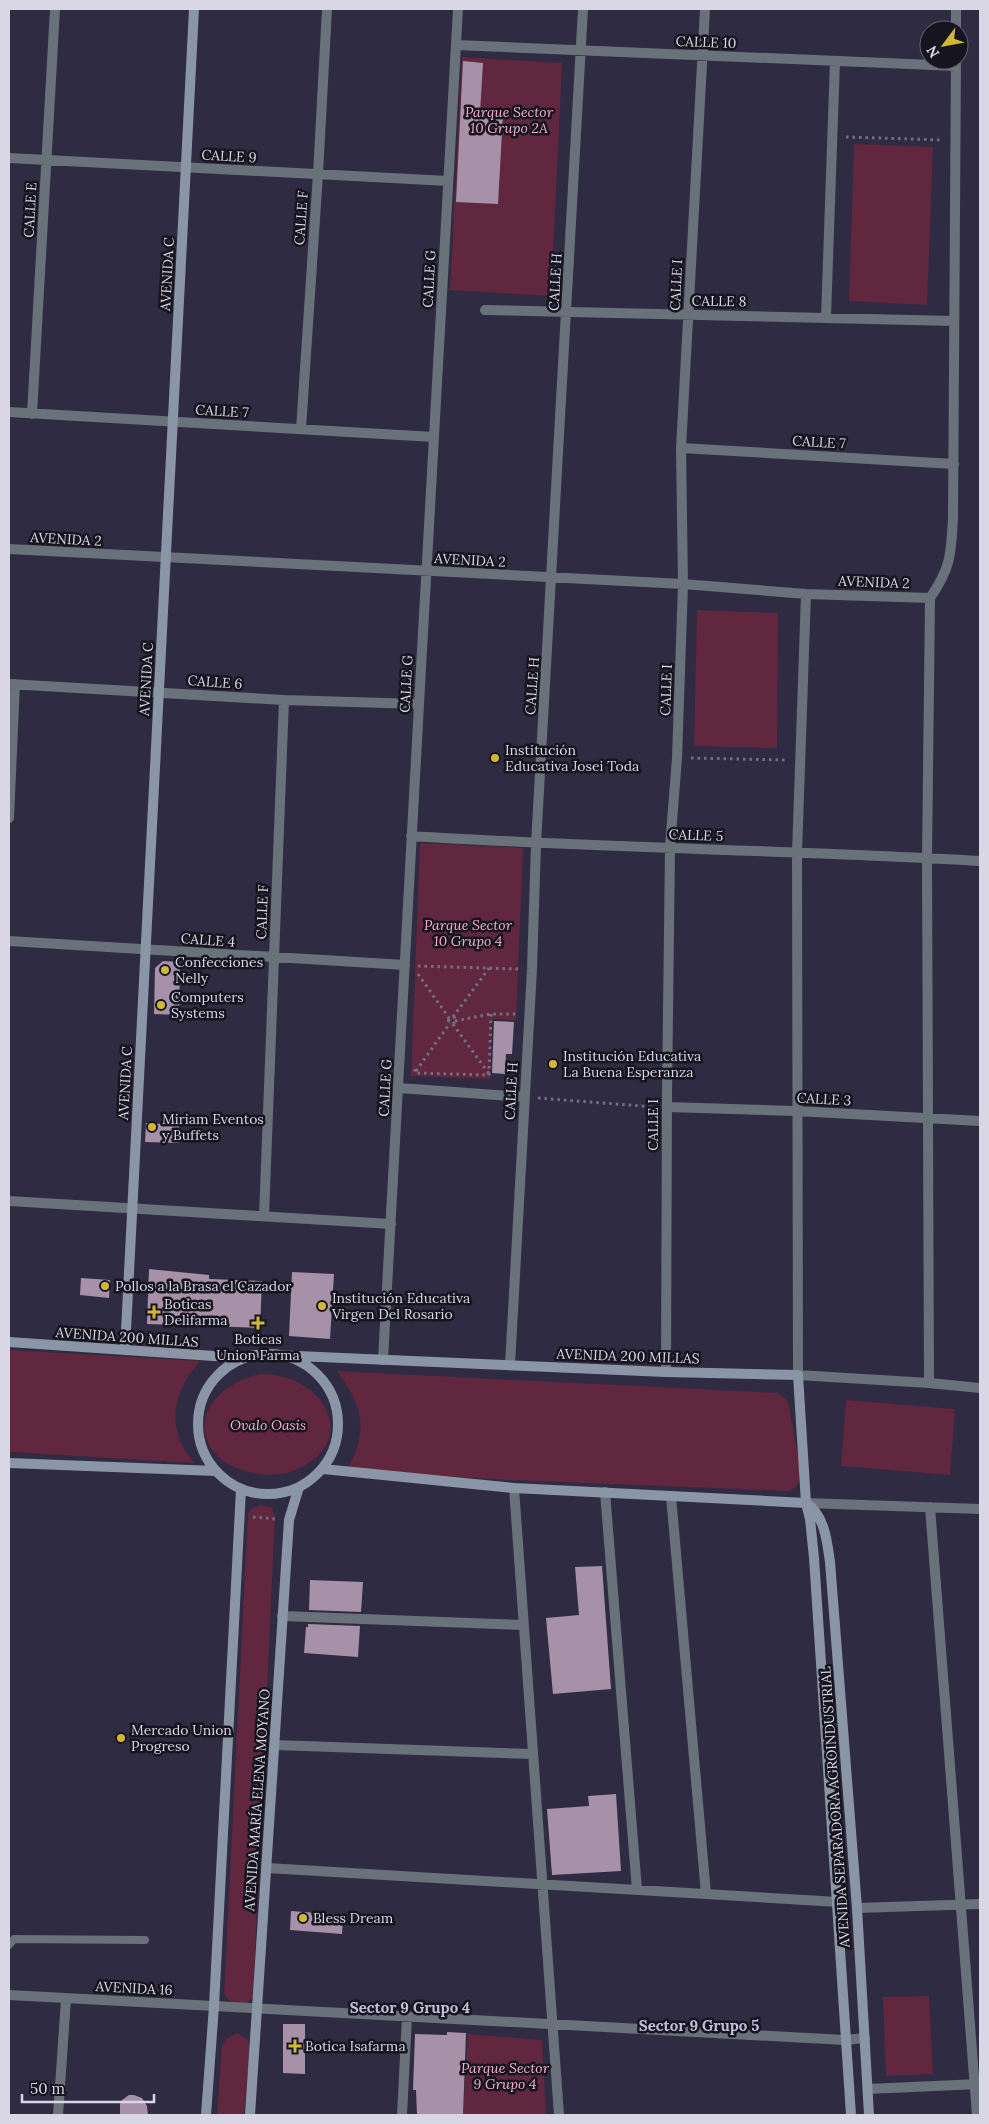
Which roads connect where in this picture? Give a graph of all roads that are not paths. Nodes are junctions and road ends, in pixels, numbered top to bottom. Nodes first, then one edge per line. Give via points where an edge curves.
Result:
1 (55, 9) edge
2 (194, 9) edge
3 (327, 9) edge
4 (458, 9) edge
5 (583, 9) edge
6 (705, 9) edge
7 (456, 45) junction
8 (581, 50) junction
9 (702, 55) junction
10 (835, 61) junction
11 (919, 62) edge
12 (956, 70) edge
13 (9, 158) edge
14 (46, 160) junction
15 (186, 167) junction
16 (318, 174) junction
17 (448, 181) junction
18 (484, 310) dead end
19 (567, 311) junction
20 (688, 314) junction
21 (826, 317) junction
22 (954, 321) junction
23 (9, 412) edge
24 (32, 414) junction
25 (173, 422) junction
26 (301, 429) junction
27 (434, 437) junction
28 (681, 448) junction
29 (954, 464) junction
30 (9, 549) edge
31 (166, 558) junction
32 (426, 571) junction
33 (553, 578) junction
34 (683, 584) junction
35 (806, 594) junction
36 (930, 598) junction
37 (12, 684) edge
38 (159, 692) junction
39 (284, 700) junction
40 (419, 704) junction
41 (9, 818) edge
42 (411, 836) junction
43 (536, 844) junction
44 (670, 847) junction
45 (797, 853) junction
46 (927, 858) junction
47 (980, 861) edge
48 (9, 941) edge
49 (146, 949) junction
50 (274, 958) junction
51 (404, 965) junction
52 (399, 1088) junction
53 (525, 1097) junction
54 (667, 1108) junction
55 (796, 1111) junction
56 (928, 1119) junction
57 (980, 1121) edge
58 (9, 1201) edge
59 (133, 1208) junction
60 (264, 1216) junction
61 (391, 1224) junction
62 (9, 1342) edge
63 (125, 1350) junction
64 (274, 1354) junction
65 (244, 1358) junction
66 (383, 1360) junction
67 (510, 1365) junction
68 (666, 1372) junction
69 (798, 1375) junction
70 (929, 1383) junction
71 (980, 1388) edge
72 (9, 1463) edge
73 (323, 1468) junction
74 (216, 1471) junction
75 (299, 1487) junction
76 (240, 1488) junction
77 (514, 1488) junction
78 (605, 1492) junction
79 (672, 1496) junction
80 (806, 1503) junction
81 (930, 1507) junction
82 (980, 1509) edge
83 (282, 1616) junction
84 (523, 1625) junction
85 (275, 1745) junction
86 (532, 1754) junction
87 (267, 1868) junction
88 (542, 1884) junction
89 (637, 1890) junction
90 (706, 1894) junction
91 (838, 1902) junction
92 (960, 1904) junction
93 (980, 1904) edge
94 (857, 1908) junction
95 (145, 1940) dead end
96 (9, 1945) edge
97 (9, 1995) edge
98 (66, 1998) junction
99 (214, 2006) junction
100 (257, 2009) junction
101 (407, 2017) junction
102 (552, 2024) junction
103 (865, 2038) junction
104 (845, 2040) junction
105 (977, 2084) edge
106 (868, 2089) junction
107 (58, 2115) edge
108 (206, 2115) edge
109 (250, 2115) edge
110 (402, 2115) edge
111 (559, 2115) edge
112 (851, 2115) edge
113 (870, 2115) edge
114 (977, 2115) edge

1 - 14 street, CALLE E
2 - 15 street, AVENIDA C
3 - 16 street, CALLE F
4 - 7 street, CALLE G
5 - 8 street, CALLE H
6 - 9 street, CALLE I
7 - 8 street, CALLE 10
7 - 17 street, CALLE G
8 - 9 street, CALLE 10
8 - 19 street, CALLE H
9 - 10 street, CALLE 10
9 - 20 street, CALLE I
10 - 11 street, CALLE 10
10 - 21 street
12 - 22 street
13 - 14 street, CALLE 9
14 - 15 street, CALLE 9
14 - 24 street, CALLE E
15 - 16 street, CALLE 9
15 - 25 street, AVENIDA C
16 - 17 street, CALLE 9
16 - 26 street, CALLE F
17 - 27 street, CALLE G
18 - 19 street, CALLE 8
19 - 20 street, CALLE 8
19 - 33 street, CALLE H
20 - 21 street, CALLE 8
20 - 28 street, CALLE I
21 - 22 street, CALLE 8
22 - 29 street
23 - 24 street, CALLE 7
24 - 25 street, CALLE 7
25 - 26 street, CALLE 7
25 - 31 street, AVENIDA C
26 - 27 street, CALLE 7
27 - 32 street, CALLE G
28 - 29 street, CALLE 7
28 - 34 street, CALLE I
29 - 36 street via 951,553 943,579
30 - 31 street, AVENIDA 2
31 - 32 street, AVENIDA 2
31 - 38 street, AVENIDA C
32 - 33 street, AVENIDA 2
32 - 40 street, CALLE G
33 - 34 street, AVENIDA 2
33 - 43 street, CALLE H
34 - 35 street, AVENIDA 2
34 - 44 street, CALLE I via 677,758
35 - 36 street, AVENIDA 2
35 - 45 street
36 - 46 street
37 - 38 street, CALLE 6
37 - 41 street
38 - 39 street, CALLE 6
38 - 49 street, AVENIDA C
39 - 40 street, CALLE 6
39 - 50 street, CALLE F
40 - 42 street, CALLE G
42 - 43 street, CALLE 5
42 - 51 street, CALLE G
43 - 44 street, CALLE 5
43 - 53 street, CALLE H
44 - 45 street, CALLE 5
44 - 54 street, CALLE I
45 - 46 street, CALLE 5
45 - 55 street
46 - 47 street, CALLE 5
46 - 56 street
48 - 49 street, CALLE 4
49 - 50 street, CALLE 4
49 - 59 street, AVENIDA C
50 - 51 street, CALLE 4
50 - 60 street, CALLE F
51 - 52 street, CALLE G
52 - 53 street
52 - 61 street, CALLE G
53 - 67 street, CALLE H
54 - 55 street, CALLE 3
54 - 68 street, CALLE I
55 - 56 street, CALLE 3
55 - 69 street
56 - 57 street, CALLE 3
56 - 70 street
58 - 59 street
59 - 60 street
59 - 63 street, AVENIDA C
60 - 61 street
61 - 66 street, CALLE G
62 - 63 street, AVENIDA 200 MILLAS
63 - 65 street, AVENIDA 200 MILLAS
64 - 65 street
64 - 66 street, AVENIDA 200 MILLAS
64 - 73 street via 315,1372 332,1397 337,1419 336,1442
65 - 74 street via 219,1374 209,1386 199,1414 202,1444
66 - 67 street, AVENIDA 200 MILLAS
67 - 68 street, AVENIDA 200 MILLAS
68 - 69 street, AVENIDA 200 MILLAS
69 - 70 street, AVENIDA 200 MILLAS
69 - 80 street, AVENIDA SEPARADORA AGROINDUSTRIAL
70 - 71 street, AVENIDA 200 MILLAS
72 - 74 street
73 - 75 street
73 - 77 street
74 - 76 street
75 - 76 street via 270,1494
75 - 83 street, AVENIDA MARÍA ELENA MOYANO via 289,1520
76 - 99 street
77 - 78 street
77 - 84 street
78 - 79 street
78 - 89 street
79 - 80 street
79 - 90 street
80 - 81 street
80 - 91 street, AVENIDA SEPARADORA AGROINDUSTRIAL via 813,1540
80 - 94 street, AVENIDA SEPARADORA AGROINDUSTRIAL via 815,1509 822,1524 830,1562
81 - 82 street
81 - 92 street
83 - 84 street
83 - 85 street, AVENIDA MARÍA ELENA MOYANO
84 - 86 street
85 - 86 street
85 - 87 street, AVENIDA MARÍA ELENA MOYANO
86 - 88 street
87 - 88 street
87 - 100 street, AVENIDA MARÍA ELENA MOYANO
88 - 89 street
88 - 102 street
89 - 90 street
90 - 91 street
91 - 104 street, AVENIDA SEPARADORA AGROINDUSTRIAL
92 - 93 street
92 - 94 street
92 - 105 street
94 - 103 street, AVENIDA SEPARADORA AGROINDUSTRIAL
95 - 96 lane via 14,1938
97 - 98 street, AVENIDA 16
98 - 99 street, AVENIDA 16
98 - 107 street
99 - 100 street, AVENIDA 16
99 - 108 street
100 - 101 street, AVENIDA 16
100 - 109 street, AVENIDA MARÍA ELENA MOYANO
101 - 102 street, AVENIDA 16
101 - 110 street
102 - 104 street, AVENIDA 16
102 - 111 street
103 - 104 street, AVENIDA 16
103 - 106 street, AVENIDA SEPARADORA AGROINDUSTRIAL
104 - 112 street, AVENIDA SEPARADORA AGROINDUSTRIAL
105 - 106 street
105 - 114 street
106 - 113 street, AVENIDA SEPARADORA AGROINDUSTRIAL

